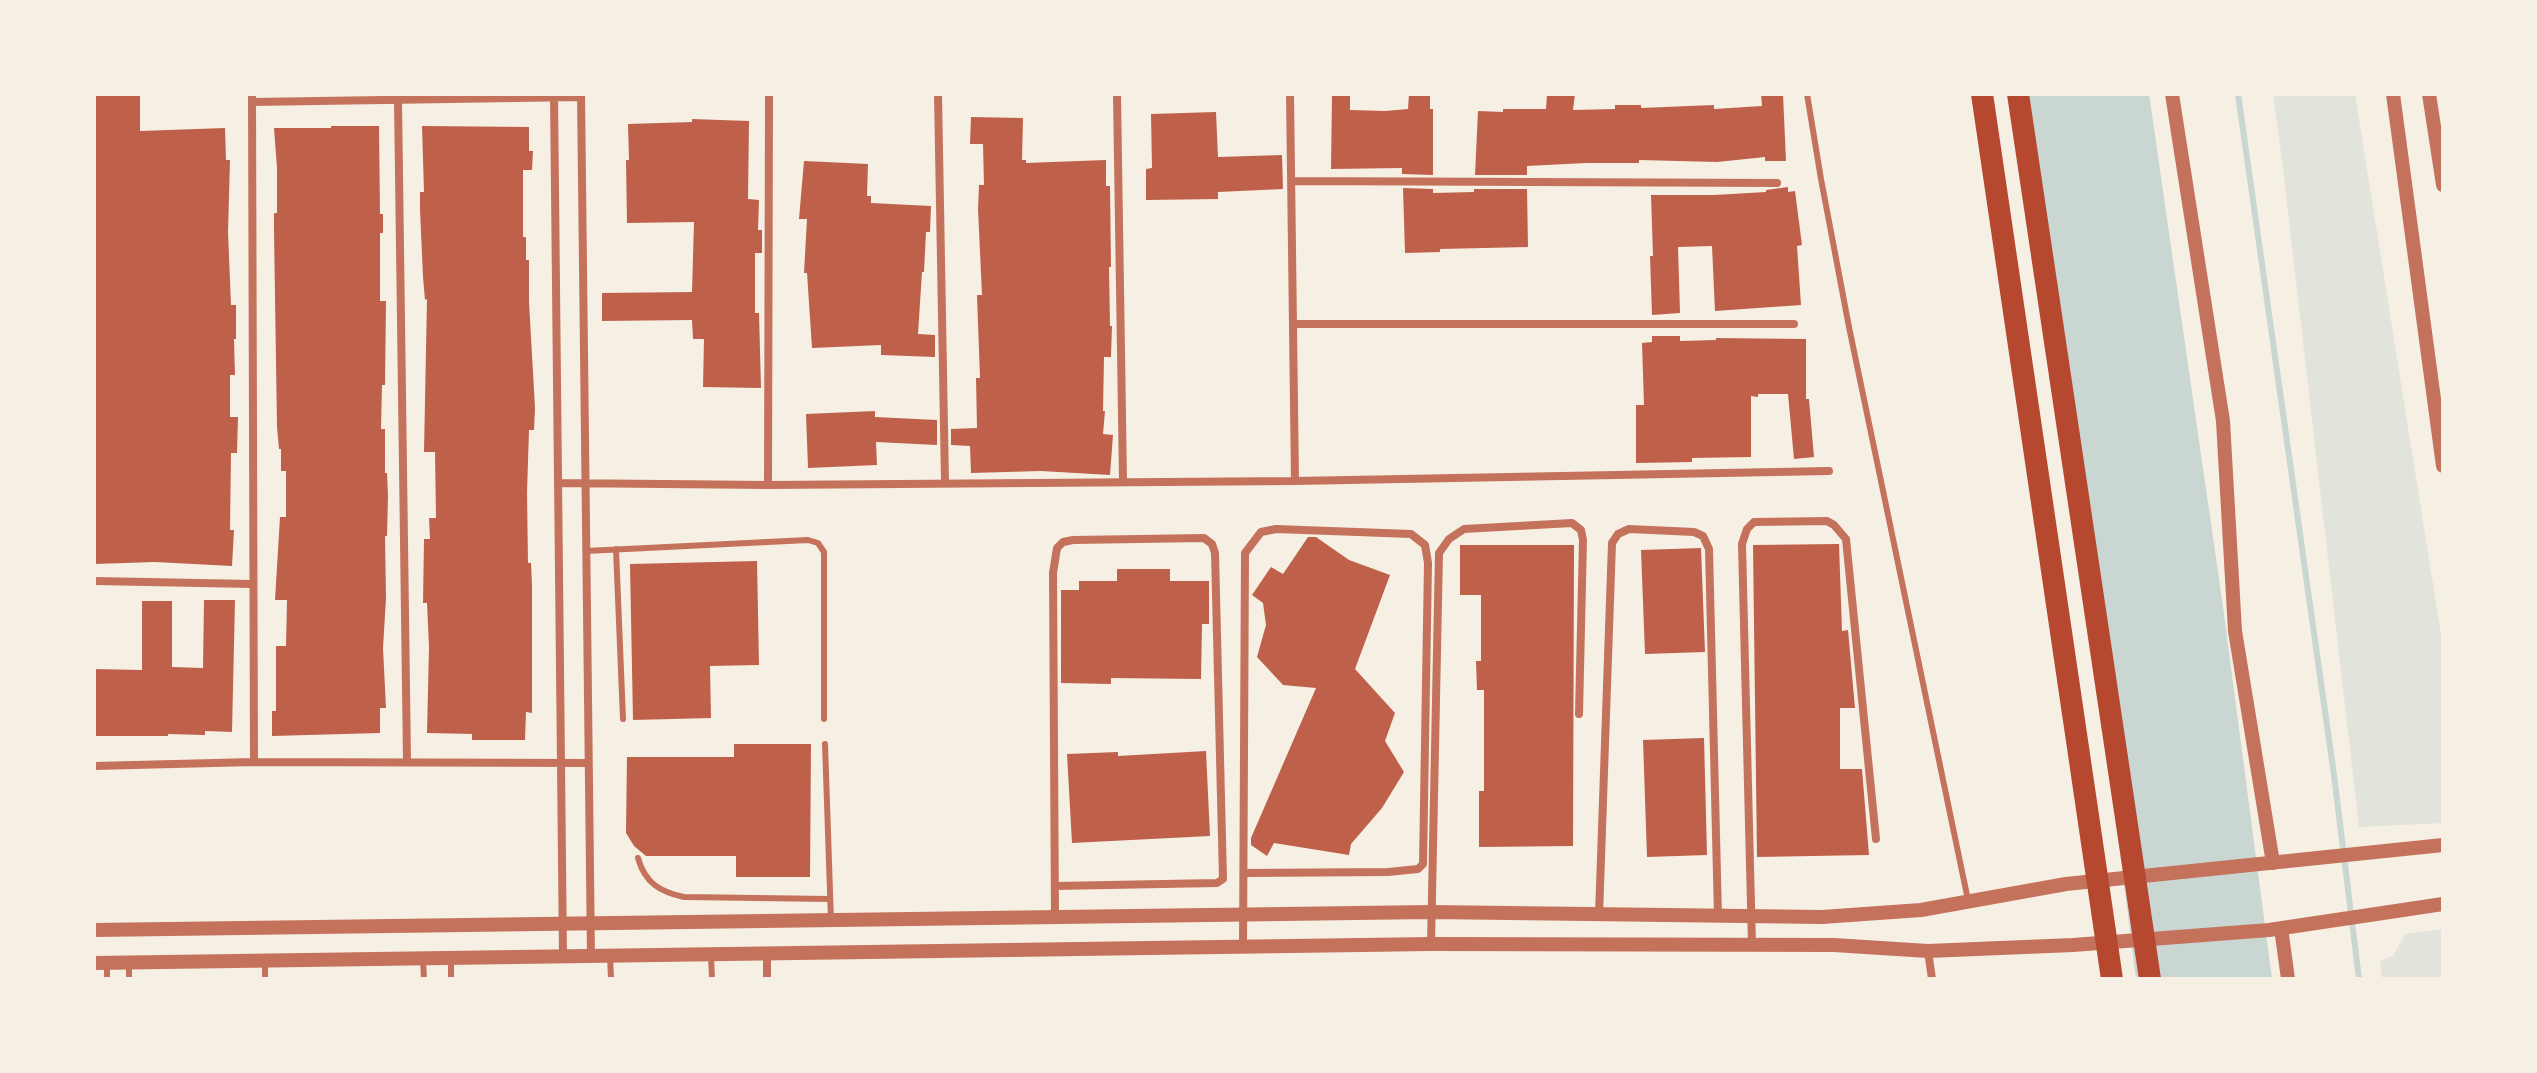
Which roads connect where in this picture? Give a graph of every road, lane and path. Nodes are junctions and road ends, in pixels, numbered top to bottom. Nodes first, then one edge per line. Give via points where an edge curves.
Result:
1 (769, 94) edge
2 (938, 94) edge
3 (1117, 94) edge
4 (1290, 94) edge
5 (1807, 94) edge
6 (1982, 94) edge
7 (2018, 94) edge
8 (2172, 94) edge
9 (2393, 94) edge
10 (2429, 94) edge
11 (554, 96) edge
12 (581, 96) edge
13 (252, 98) edge
14 (398, 100) junction
15 (1291, 181) junction
16 (1777, 183) dead end
17 (2443, 185) edge
18 (1293, 324) junction
19 (1794, 324) dead end
20 (2443, 466) edge
21 (1829, 471) dead end
22 (1123, 481) junction
23 (1295, 481) junction
24 (945, 482) junction
25 (558, 483) junction
26 (585, 483) junction
27 (768, 485) junction
28 (616, 549) junction
29 (586, 551) junction
30 (94, 581) edge
31 (252, 584) junction
32 (1579, 714) dead end
33 (623, 719) dead end
34 (824, 719) dead end
35 (825, 744) dead end
36 (407, 761) junction
37 (254, 762) junction
38 (561, 763) junction
39 (588, 763) junction
40 (94, 766) edge
41 (1876, 839) dead end
42 (2442, 845) edge
43 (638, 858) dead end
44 (2270, 863) junction
45 (1244, 873) junction
46 (1055, 886) junction
47 (830, 899) junction
48 (1969, 903) junction
49 (2443, 904) edge
50 (1431, 912) junction
51 (1243, 915) junction
52 (1599, 915) junction
53 (1718, 916) junction
54 (1751, 916) junction
55 (1101, 917) junction
56 (1055, 918) junction
57 (831, 921) junction
58 (590, 924) junction
59 (563, 925) junction
60 (2275, 929) junction
61 (94, 930) edge
62 (1431, 944) junction
63 (1752, 945) junction
64 (1105, 947) junction
65 (1243, 947) junction
66 (1928, 951) junction
67 (767, 953) junction
68 (711, 954) junction
69 (610, 955) junction
70 (563, 956) junction
71 (591, 956) junction
72 (451, 958) junction
73 (423, 959) junction
74 (265, 961) junction
75 (129, 962) junction
76 (100, 963) edge
77 (107, 979) edge
78 (129, 979) edge
79 (265, 979) edge
80 (424, 979) edge
81 (451, 979) edge
82 (611, 979) edge
83 (712, 979) edge
84 (767, 979) edge
85 (1932, 979) edge
86 (2112, 979) edge
87 (2150, 979) edge
88 (2288, 979) edge

1 - 27 street
2 - 24 street
3 - 22 street
4 - 15 street
5 - 48 lane via 1849,327
6 - 86 highway
7 - 87 highway
8 - 44 street via 2223,421 2235,631
9 - 20 street
10 - 17 street
11 - 12 street
11 - 14 street
11 - 25 street
12 - 26 street
13 - 14 street
13 - 31 street
14 - 36 street
15 - 16 street
15 - 18 street
18 - 19 street
18 - 23 street
21 - 23 street
22 - 23 street
22 - 24 street
24 - 27 street
25 - 26 street
25 - 38 street
26 - 27 street
26 - 29 street
28 - 29 lane
28 - 33 lane
28 - 34 lane via 818,543 824,552
29 - 39 street
30 - 31 street
31 - 37 street
32 - 50 street via 1581,530 1572,523 1464,529 1449,539 1439,553
35 - 47 lane
36 - 37 street
36 - 38 street
37 - 40 street
38 - 39 street
38 - 59 street
39 - 58 street
41 - 54 street via 1846,539 1827,521 1754,522 1742,544
42 - 44 street
43 - 47 lane via 647,880 675,895
44 - 48 street via 2066,884
45 - 45 street via 1245,553 1261,532 1276,529 1411,534 1425,545 1428,563 1423,864 1388,872
45 - 51 street
46 - 46 street via 1057,548 1073,540 1204,538 1215,553 1223,879
46 - 56 street
47 - 57 lane
48 - 54 street via 1822,917
49 - 60 street
50 - 51 street
50 - 52 street
50 - 62 street
51 - 55 street
51 - 65 street
52 - 53 street
52 - 53 street via 1612,543 1629,529 1694,532 1703,536 1709,549
53 - 54 street
54 - 63 street
55 - 56 street
55 - 64 street
56 - 57 street
57 - 58 street
58 - 59 street
58 - 71 street
59 - 61 street
59 - 70 street
60 - 66 street
60 - 88 street
62 - 63 street
62 - 65 street
63 - 66 street
64 - 65 street
64 - 67 street
66 - 85 street
67 - 68 street
67 - 84 street
68 - 69 street
68 - 83 lane
69 - 71 street
69 - 82 lane
70 - 71 street
70 - 72 street
72 - 73 street
72 - 81 lane
73 - 74 street
73 - 80 lane
74 - 75 street
74 - 79 lane
75 - 76 street
75 - 78 lane
76 - 77 lane

